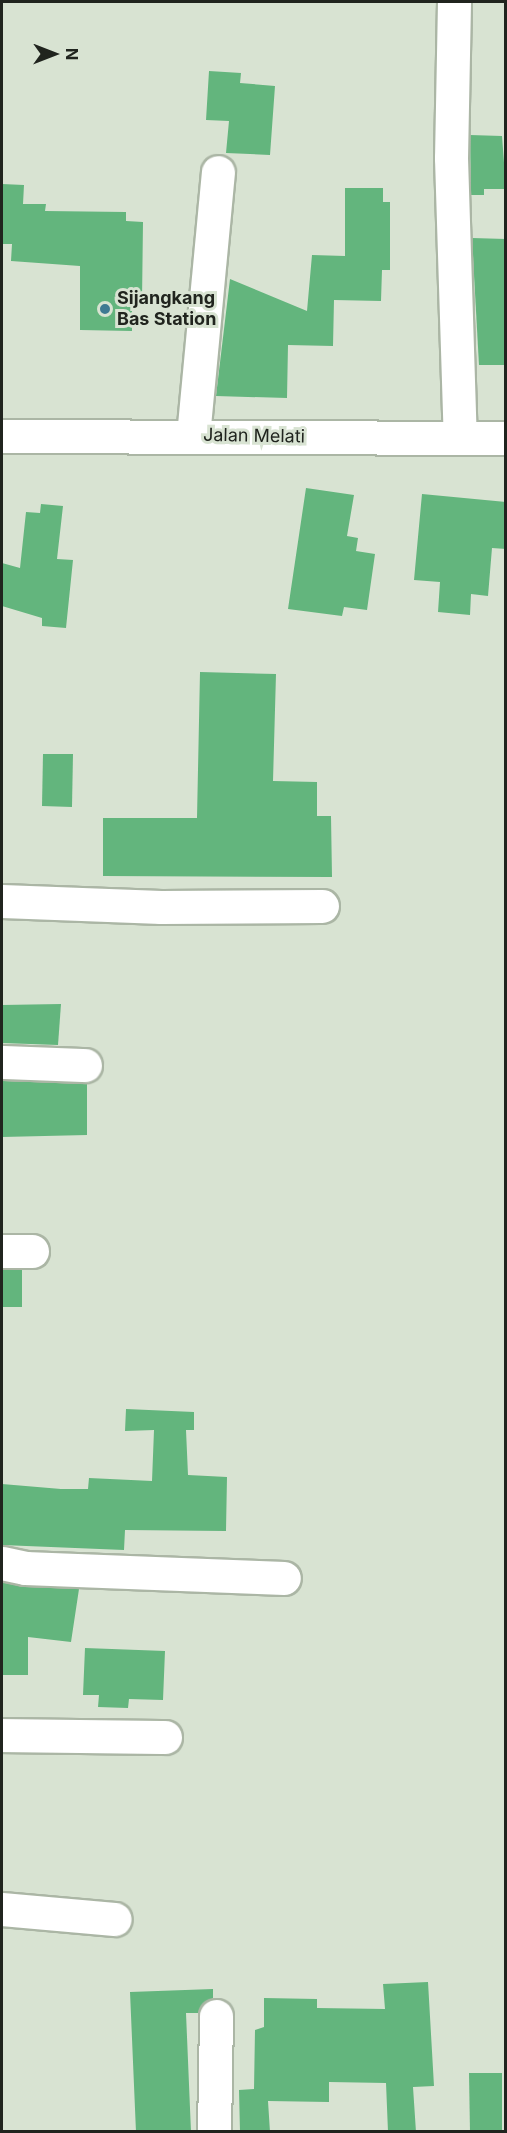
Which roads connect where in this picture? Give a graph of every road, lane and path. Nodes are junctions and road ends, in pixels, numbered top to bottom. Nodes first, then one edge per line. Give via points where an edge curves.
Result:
1 (454, 2) edge
2 (218, 172) dead end
3 (2, 436) edge
4 (194, 436) junction
5 (460, 438) junction
6 (506, 438) edge
7 (2, 901) edge
8 (322, 906) dead end
9 (2, 1062) edge
10 (85, 1065) dead end
11 (2, 1563) edge
12 (284, 1578) dead end
13 (2, 1735) edge
14 (165, 1737) dead end
15 (2, 1909) edge
16 (115, 1919) dead end
17 (216, 2016) dead end
18 (214, 2132) edge

1 - 5 street via 451,158
2 - 4 street
3 - 4 street, Jalan Melati
4 - 5 street, Jalan Melati
5 - 6 street, Jalan Melati
7 - 8 street via 161,907
9 - 10 street
11 - 12 street via 25,1568
13 - 14 street
15 - 16 street
17 - 18 street

